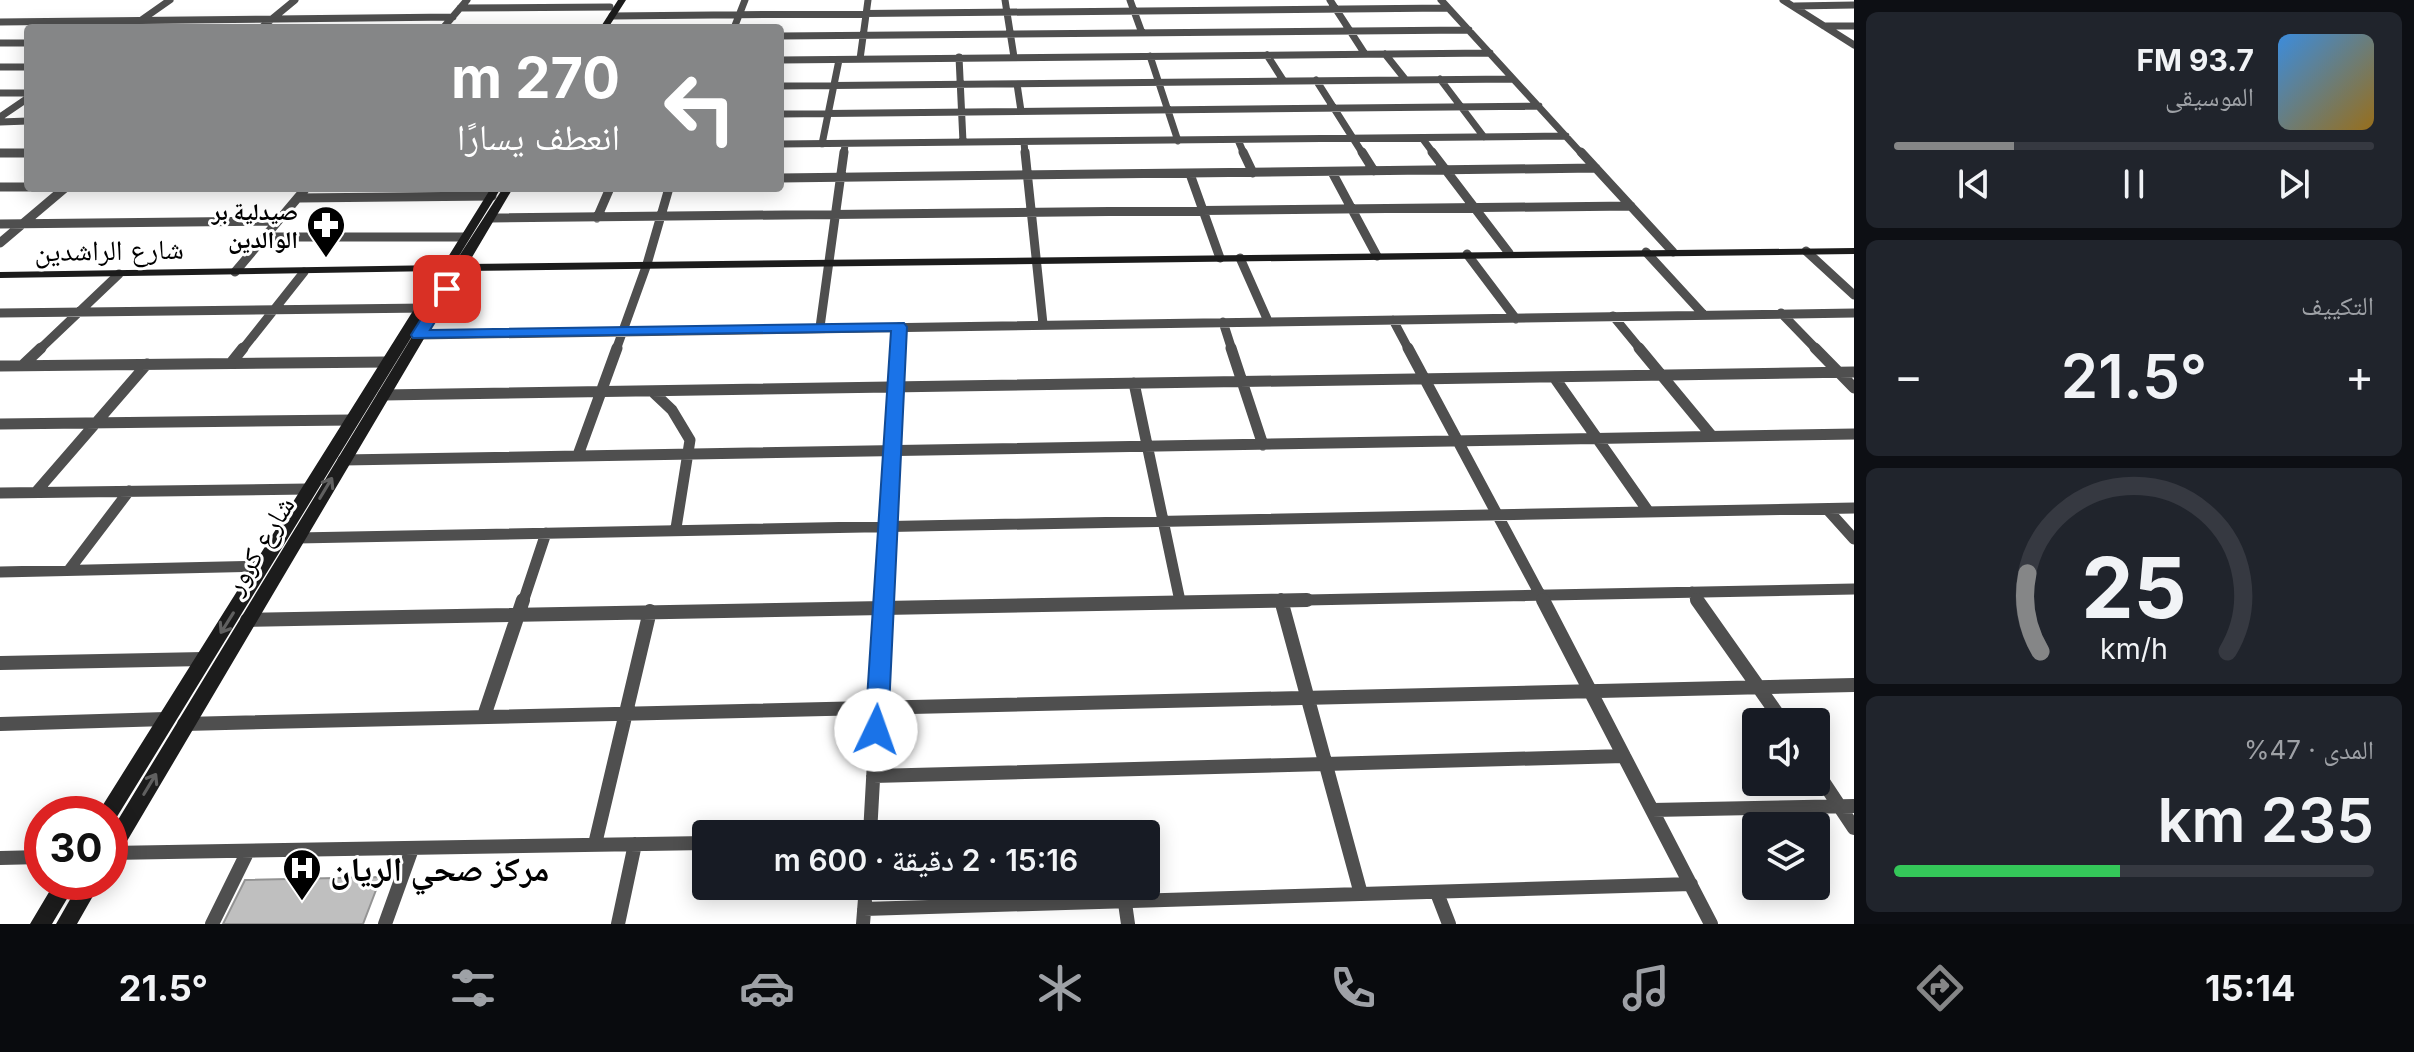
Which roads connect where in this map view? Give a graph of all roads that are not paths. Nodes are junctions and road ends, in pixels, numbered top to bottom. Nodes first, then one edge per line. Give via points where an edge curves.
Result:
1 (170, 0) edge
2 (295, 0) edge
3 (467, 0) edge
4 (622, 0) edge
5 (745, 0) edge
6 (868, 0) edge
7 (1005, 0) edge
8 (1130, 0) edge
9 (1221, 0) edge
10 (1330, 0) edge
11 (1441, 0) edge
12 (1783, 0) edge
13 (1854, 5) edge
14 (1792, 6) junction
15 (460, 8) junction
16 (612, 8) edge
17 (1448, 8) junction
18 (1336, 9) junction
19 (1226, 10) junction
20 (1135, 11) junction
21 (1007, 12) junction
22 (867, 13) junction
23 (915, 13) junction
24 (687, 15) junction
25 (739, 15) junction
26 (453, 17) junction
27 (272, 19) junction
28 (93, 20) junction
29 (141, 20) junction
30 (11, 21) junction
31 (0, 22) edge
32 (86, 24) edge
33 (136, 24) edge
34 (266, 24) edge
35 (447, 24) edge
36 (684, 24) edge
37 (736, 24) edge
38 (1824, 26) junction
39 (1854, 26) edge
40 (0, 28) edge
41 (1469, 30) junction
42 (1288, 31) junction
43 (1350, 31) junction
44 (1192, 32) junction
45 (1237, 32) junction
46 (1142, 33) junction
47 (1010, 34) junction
48 (863, 35) junction
49 (913, 35) junction
50 (784, 36) edge
51 (0, 43) edge
52 (24, 43) edge
53 (1854, 45) edge
54 (1490, 53) junction
55 (1365, 54) junction
56 (1385, 54) junction
57 (1202, 55) junction
58 (1267, 55) junction
59 (1304, 55) junction
60 (1150, 56) junction
61 (959, 57) junction
62 (1014, 57) junction
63 (860, 59) junction
64 (784, 60) edge
65 (839, 60) junction
66 (24, 65) edge
67 (0, 67) edge
68 (1405, 79) junction
69 (1440, 79) junction
70 (1513, 79) junction
71 (1283, 80) junction
72 (1316, 80) junction
73 (1159, 82) junction
74 (961, 84) junction
75 (1017, 84) junction
76 (834, 85) junction
77 (784, 86) edge
78 (0, 93) edge
79 (24, 95) edge
80 (24, 99) edge
81 (1461, 106) junction
82 (1539, 106) junction
83 (1334, 108) junction
84 (1169, 110) junction
85 (1021, 111) junction
86 (961, 112) junction
87 (828, 113) junction
88 (784, 114) edge
89 (0, 120) edge
90 (24, 121) edge
91 (1566, 136) junction
92 (1484, 137) junction
93 (1354, 138) junction
94 (1422, 138) junction
95 (1238, 140) junction
96 (1178, 141) junction
97 (963, 142) junction
98 (1024, 142) junction
99 (784, 144) edge
100 (822, 144) junction
101 (845, 144) junction
102 (0, 153) edge
103 (24, 153) edge
104 (1596, 168) junction
105 (1445, 170) junction
106 (1374, 171) junction
107 (1332, 172) junction
108 (1253, 173) junction
109 (1190, 174) junction
110 (1028, 176) junction
111 (842, 177) junction
112 (784, 178) edge
113 (0, 187) edge
114 (24, 187) edge
115 (60, 192) edge
116 (303, 192) edge
117 (494, 192) edge
118 (506, 192) edge
119 (608, 192) edge
120 (668, 192) edge
121 (299, 198) junction
122 (1631, 206) junction
123 (1474, 208) junction
124 (1352, 209) junction
125 (1204, 211) junction
126 (1031, 213) junction
127 (836, 214) junction
128 (660, 217) junction
129 (490, 218) junction
130 (597, 218) junction
131 (278, 221) junction
132 (0, 224) edge
133 (23, 224) junction
134 (265, 237) junction
135 (465, 237) junction
136 (0, 243) edge
137 (1806, 251) junction
138 (1854, 251) edge
139 (1646, 252) junction
140 (1673, 252) junction
141 (1509, 253) junction
142 (1467, 254) junction
143 (1377, 256) junction
144 (1220, 258) junction
145 (1240, 258) junction
146 (1035, 261) junction
147 (827, 263) junction
148 (647, 264) junction
149 (451, 270) junction
150 (235, 272) junction
151 (304, 272) junction
152 (119, 274) junction
153 (0, 275) edge
154 (1854, 295) edge
155 (428, 308) junction
156 (273, 310) junction
157 (79, 312) junction
158 (0, 313) edge
159 (1781, 313) junction
160 (1854, 313) edge
161 (1703, 314) junction
162 (1613, 316) junction
163 (1516, 319) junction
164 (1393, 320) junction
165 (1268, 321) junction
166 (1223, 322) junction
167 (1043, 324) junction
168 (820, 327) junction
169 (899, 327) junction
170 (623, 330) junction
171 (419, 335) junction
172 (387, 362) junction
173 (231, 363) junction
174 (147, 364) junction
175 (23, 365) junction
176 (0, 366) edge
177 (1838, 372) junction
178 (1854, 372) edge
179 (1660, 376) junction
180 (1554, 377) junction
181 (1424, 379) junction
182 (1243, 382) junction
183 (1134, 383) junction
184 (1854, 388) edge
185 (896, 389) junction
186 (654, 393) junction
187 (598, 394) junction
188 (383, 395) junction
189 (352, 420) junction
190 (97, 423) junction
191 (0, 424) edge
192 (1854, 434) edge
193 (1711, 435) junction
194 (1595, 437) junction
195 (1459, 442) junction
196 (1263, 445) junction
197 (1148, 447) junction
198 (892, 450) junction
199 (690, 453) junction
200 (578, 455) junction
201 (343, 460) junction
202 (308, 489) junction
203 (129, 491) junction
204 (36, 492) junction
205 (0, 493) edge
206 (1854, 508) edge
207 (1827, 509) junction
208 (1648, 511) junction
209 (1499, 514) junction
210 (1162, 519) junction
211 (886, 525) junction
212 (676, 528) junction
213 (546, 533) junction
214 (297, 538) junction
215 (1854, 539) edge
216 (262, 566) junction
217 (69, 570) junction
218 (0, 572) edge
219 (1854, 589) edge
220 (1692, 592) junction
221 (1539, 594) junction
222 (1281, 599) junction
223 (1180, 601) junction
224 (881, 606) junction
225 (650, 611) junction
226 (519, 615) junction
227 (247, 620) junction
228 (204, 659) junction
229 (0, 663) edge
230 (1854, 685) edge
231 (1759, 687) junction
232 (1592, 692) junction
233 (1310, 698) junction
234 (878, 708) junction
235 (1773, 708) edge
236 (626, 715) junction
237 (484, 716) junction
238 (166, 719) junction
239 (0, 724) edge
240 (184, 724) junction
241 (1624, 756) junction
242 (1328, 764) junction
243 (873, 776) junction
244 (1830, 787) edge
245 (119, 796) edge
246 (1847, 806) edge
247 (1652, 810) junction
248 (871, 820) edge
249 (128, 821) edge
250 (1854, 828) edge
251 (692, 843) edge
252 (595, 844) junction
253 (635, 844) junction
254 (412, 849) junction
255 (248, 851) junction
256 (128, 852) edge
257 (24, 857) edge
258 (0, 858) edge
259 (1691, 884) junction
260 (1437, 893) junction
261 (1361, 894) junction
262 (55, 900) edge
263 (80, 900) edge
264 (1125, 903) junction
265 (864, 917) edge
266 (40, 924) edge
267 (66, 924) edge
268 (212, 924) edge
269 (385, 924) edge
270 (618, 924) edge
271 (1128, 924) edge
272 (1449, 924) edge
273 (1711, 924) edge

1 - 29 street
2 - 27 street
3 - 15 street
4 - 16 street
5 - 25 street
6 - 22 street
7 - 21 street
8 - 20 street
9 - 19 street
10 - 18 street
11 - 17 street
12 - 14 street
13 - 14 street
14 - 38 street
15 - 16 street
15 - 26 street
16 - 24 street
17 - 18 street
17 - 41 street
18 - 19 street
18 - 43 street
19 - 20 street
19 - 45 street
20 - 21 street
20 - 46 street
21 - 23 street
21 - 47 street
22 - 23 street
22 - 25 street
22 - 48 street
23 - 49 street
24 - 25 street
24 - 36 street
25 - 37 street
26 - 27 street
26 - 35 street
27 - 29 street
27 - 34 street
28 - 29 street
28 - 30 street
28 - 32 street
29 - 33 street
30 - 31 street
30 - 40 street
38 - 39 street
38 - 53 street
41 - 43 street
41 - 54 street
42 - 43 street
42 - 45 street
42 - 59 street
43 - 55 street
44 - 45 street
44 - 46 street
44 - 57 street
46 - 47 street
47 - 49 street
47 - 62 street
48 - 49 street
48 - 50 street
48 - 63 street
51 - 52 street
54 - 56 street
54 - 70 street
55 - 56 street
55 - 59 street
56 - 68 street
57 - 58 street
57 - 60 street
58 - 59 street
58 - 71 street
60 - 62 street
60 - 73 street
61 - 62 street
61 - 63 street
61 - 74 street
63 - 65 street
64 - 65 street
65 - 76 street
66 - 67 street
68 - 69 street
68 - 72 street
69 - 70 street
69 - 81 street
70 - 82 street
71 - 72 street
71 - 73 street
72 - 83 street
73 - 75 street
73 - 84 street
74 - 75 street
74 - 76 street
74 - 86 street
75 - 85 street
76 - 77 street
76 - 87 street
78 - 79 street
80 - 89 street
81 - 82 street
81 - 83 street
81 - 92 street
82 - 91 street
83 - 84 street
83 - 93 street
84 - 85 street
84 - 96 street
85 - 86 street
86 - 87 street
86 - 97 street
87 - 88 street
87 - 100 street
89 - 90 street
91 - 92 street
91 - 104 street
92 - 94 street
93 - 94 street
93 - 95 street
93 - 106 street
94 - 105 street
95 - 96 street
95 - 108 street
96 - 98 street
97 - 98 street
97 - 101 street
98 - 110 street
99 - 100 street
100 - 101 street
101 - 111 street
102 - 103 street
104 - 105 street
104 - 122 street
105 - 106 street
105 - 123 street
106 - 107 street
107 - 108 street
107 - 124 street
108 - 109 street
109 - 110 street
109 - 125 street
110 - 111 street
110 - 126 street
111 - 112 street
111 - 127 street
113 - 114 street
115 - 133 street
116 - 121 street
117 - 121 street
117 - 135 street
118 - 129 street
119 - 130 street
120 - 128 street
121 - 131 street
122 - 123 street
122 - 140 street
123 - 124 street
123 - 141 street
124 - 125 street
124 - 143 street
125 - 126 street
125 - 144 street
126 - 127 street
126 - 146 street
127 - 128 street
127 - 147 street
128 - 130 street
128 - 148 street
129 - 130 street
129 - 149 street
131 - 133 street
131 - 134 street
132 - 133 street
133 - 136 street
134 - 135 street
134 - 150 street
135 - 149 street
137 - 138 street, شارع الراشدين
137 - 140 street, شارع الراشدين
137 - 154 street
139 - 140 street, شارع الراشدين
139 - 141 street, شارع الراشدين
139 - 161 street
141 - 142 street, شارع الراشدين
142 - 143 street, شارع الراشدين
142 - 163 street
143 - 145 street, شارع الراشدين
144 - 145 street, شارع الراشدين
144 - 146 street, شارع الراشدين
145 - 165 street
146 - 147 street, شارع الراشدين
146 - 167 street
147 - 148 street, شارع الراشدين
147 - 168 street
148 - 149 street, شارع الراشدين
148 - 170 street
149 - 151 street, شارع الراشدين
149 - 155 street, شارع كرور
150 - 151 street, شارع الراشدين
150 - 152 street, شارع الراشدين
151 - 156 street
152 - 153 street, شارع الراشدين
152 - 157 street
155 - 156 street
155 - 171 street, شارع كرور
155 - 172 street, شارع كرور
156 - 157 street
156 - 173 street
157 - 158 street
157 - 175 street
159 - 160 street
159 - 161 street
159 - 177 street
161 - 162 street
162 - 163 street
162 - 179 street
163 - 164 street
164 - 165 street
164 - 181 street
165 - 166 street
166 - 167 street
166 - 182 street
167 - 169 street
168 - 169 street
168 - 170 street
169 - 185 street
170 - 171 street
170 - 187 street
171 - 188 street, شارع كرور
172 - 173 street
172 - 189 street, شارع كرور
173 - 174 street
174 - 175 street
174 - 190 street
175 - 176 street
177 - 178 street
177 - 179 street
177 - 184 street
179 - 180 street
179 - 193 street
180 - 181 street
180 - 194 street
181 - 182 street
181 - 195 street
182 - 183 street
182 - 196 street
183 - 185 street
183 - 197 street
185 - 186 street
185 - 198 street
186 - 187 street
186 - 199 street via 681,422
187 - 188 street
187 - 200 street
188 - 201 street, شارع كرور
189 - 190 street
189 - 202 street, شارع كرور
190 - 191 street
190 - 204 street
192 - 193 street
193 - 194 street
194 - 195 street
194 - 208 street
195 - 196 street
195 - 209 street
196 - 197 street
197 - 198 street
197 - 210 street
198 - 199 street
198 - 211 street
199 - 200 street
199 - 212 street
200 - 201 street
214 -> 201 street, شارع كرور
202 - 203 street
202 - 216 street, شارع كرور
203 - 204 street
203 - 217 street
204 - 205 street
206 - 207 street
207 - 208 street
207 - 215 street
208 - 209 street
209 - 210 street
209 - 221 street
210 - 211 street
210 - 223 street
211 - 212 street
211 - 224 street
212 - 213 street
213 - 214 street
213 - 226 street
214 - 227 street, شارع كرور
216 - 217 street
216 -> 228 street, شارع كرور
217 - 218 street
219 - 220 street
220 - 221 street
220 - 231 street
221 - 222 street
221 - 232 street
222 - 223 street
222 - 233 street
223 - 224 street
224 - 225 street
224 - 234 street
225 - 226 street
225 - 236 street
226 - 227 street
226 - 237 street
227 - 240 street, شارع كرور
228 - 229 street
228 - 238 street, شارع كرور
230 - 231 street
231 - 232 street
231 - 235 street
232 - 233 street
232 - 241 street
233 - 234 street
233 - 242 street
234 - 236 street
234 - 243 street
236 - 237 street
236 - 252 street
237 - 240 street
238 - 239 street
238 - 245 street, شارع كرور
249 -> 240 street, شارع كرور
241 - 242 street
241 - 247 street
242 - 243 street
242 - 261 street
243 - 248 street
244 - 246 street
246 - 247 street
246 - 250 street
247 - 259 street
251 - 253 street
252 - 253 street
252 - 254 street
253 - 270 street
254 - 255 street
254 - 269 street
255 - 256 street
255 - 268 street
257 - 258 street
259 - 260 street
259 - 273 street
260 - 261 street
260 - 272 street
261 - 264 street
262 - 266 street
263 - 267 street
264 - 265 street
264 - 271 street

